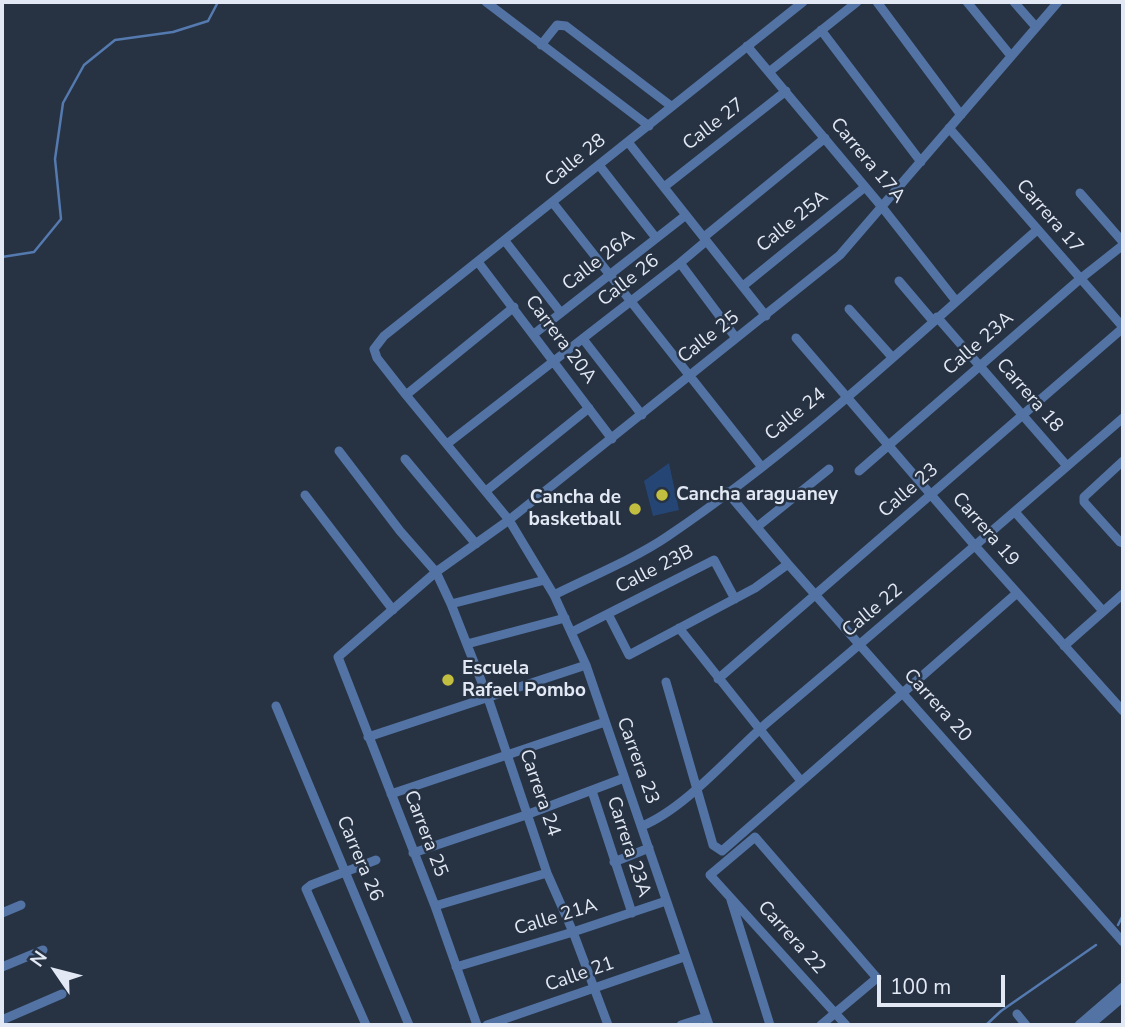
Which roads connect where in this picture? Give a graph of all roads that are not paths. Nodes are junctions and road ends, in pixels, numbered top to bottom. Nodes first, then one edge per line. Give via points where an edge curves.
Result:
1 (486, 2) edge
2 (857, 2) edge
3 (877, 2) edge
4 (967, 2) edge
5 (1014, 2) edge
6 (1058, 2) edge
7 (800, 3) edge
8 (1036, 27) junction
9 (821, 30) junction
10 (541, 45) junction
11 (747, 46) junction
12 (1011, 56) junction
13 (769, 72) junction
14 (786, 91) junction
15 (671, 106) junction
16 (961, 115) junction
17 (649, 126) junction
18 (949, 128) junction
19 (825, 138) junction
20 (628, 142) junction
21 (921, 162) junction
22 (599, 165) junction
23 (664, 187) junction
24 (866, 187) junction
25 (1080, 194) dead end
26 (553, 203) junction
27 (882, 206) junction
28 (686, 215) junction
29 (1037, 230) junction
30 (704, 237) junction
31 (656, 238) junction
32 (505, 241) junction
33 (1123, 244) edge
34 (478, 262) junction
35 (680, 263) junction
36 (610, 274) junction
37 (1080, 279) junction
38 (899, 281) dead end
39 (743, 286) junction
40 (956, 300) junction
41 (632, 302) junction
42 (514, 307) junction
43 (849, 309) dead end
44 (561, 313) junction
45 (766, 316) junction
46 (935, 319) junction
47 (1123, 328) edge
48 (534, 334) junction
49 (736, 338) junction
50 (796, 338) dead end
51 (583, 340) junction
52 (892, 357) junction
53 (554, 361) junction
54 (980, 367) junction
55 (690, 376) junction
56 (406, 395) junction
57 (845, 397) junction
58 (589, 408) junction
59 (642, 415) junction
60 (1023, 415) junction
61 (1123, 418) edge
62 (612, 439) junction
63 (447, 444) junction
64 (888, 446) junction
65 (339, 451) dead end
66 (405, 459) dead end
67 (1123, 461) edge
68 (761, 466) junction
69 (1067, 466) junction
70 (829, 469) dead end
71 (859, 471) dead end
72 (486, 491) junction
73 (727, 492) junction
74 (305, 495) dead end
75 (930, 495) junction
76 (1015, 512) junction
77 (509, 520) junction
78 (757, 527) junction
79 (1123, 543) edge
80 (476, 544) junction
81 (976, 547) junction
82 (788, 564) junction
83 (436, 572) junction
84 (545, 580) junction
85 (1017, 593) junction
86 (1123, 594) edge
87 (816, 595) junction
88 (554, 596) junction
89 (735, 599) junction
90 (452, 604) junction
91 (393, 610) junction
92 (1103, 611) junction
93 (608, 614) junction
94 (565, 618) junction
95 (678, 628) junction
96 (572, 632) junction
97 (467, 644) junction
98 (860, 645) junction
99 (1064, 646) junction
100 (338, 657) joint
101 (586, 665) junction
102 (718, 680) junction
103 (666, 682) dead end
104 (902, 693) junction
105 (488, 698) junction
106 (276, 706) dead end
107 (1123, 711) edge
108 (605, 722) junction
109 (759, 730) junction
110 (368, 737) junction
111 (508, 755) junction
112 (624, 778) junction
113 (801, 781) junction
114 (696, 787) junction
115 (592, 791) junction
116 (391, 794) junction
117 (526, 815) junction
118 (642, 826) junction
119 (649, 848) junction
120 (413, 853) junction
121 (613, 859) junction
122 (376, 860) dead end
123 (345, 872) junction
124 (547, 873) junction
125 (729, 896) junction
126 (666, 901) junction
127 (21, 905) dead end
128 (435, 906) junction
129 (2, 913) edge
130 (632, 913) junction
131 (573, 932) junction
132 (1123, 942) edge
133 (43, 950) dead end
134 (684, 957) junction
135 (2, 967) edge
136 (456, 967) junction
137 (1123, 987) edge
138 (595, 988) junction
139 (62, 994) dead end
140 (1123, 997) edge
141 (835, 1013) junction
142 (1017, 1014) dead end
143 (707, 1021) edge
144 (2, 1022) edge
145 (366, 1025) edge
146 (409, 1025) edge
147 (477, 1025) edge
148 (486, 1025) edge
149 (608, 1025) edge
150 (681, 1025) edge
151 (770, 1025) edge
152 (821, 1025) edge
153 (846, 1025) edge
154 (1027, 1025) edge
155 (1079, 1025) edge
156 (1090, 1025) edge

1 - 10 street
2 - 9 street
3 - 16 street
4 - 12 street
5 - 8 street
6 - 8 street, Calle 25
7 - 11 street, Calle 28
8 - 12 street, Calle 25
9 - 13 street
9 - 21 street
10 - 15 street via 557,24 566,26
10 - 17 street
11 - 13 street, Carrera 17A
11 - 15 street, Calle 28
12 - 16 street, Calle 25
13 - 14 street, Carrera 17A
14 - 19 street, Carrera 17A
14 - 23 street, Calle 27
15 - 17 street, Calle 28
16 - 18 street, Calle 25
17 - 20 street, Calle 28
18 - 21 street, Calle 25
18 - 29 street, Carrera 17
19 - 24 street, Carrera 17A
19 - 30 street, Calle 26
20 - 22 street, Calle 28
20 - 23 street
21 - 27 street, Calle 25
22 - 26 street, Calle 28
22 - 31 street
23 - 28 street
24 - 27 street, Carrera 17A
24 - 39 street, Calle 25A
25 - 33 street
26 - 32 street, Calle 28
26 - 36 street
27 - 40 street, Carrera 17A
27 - 45 street, Calle 25 via 840,255
28 - 30 street
28 - 31 street, Calle 26A
29 - 37 street, Carrera 17
29 - 40 street, Calle 24
30 - 35 street, Calle 26 via 705,242
30 - 39 street
31 - 36 street, Calle 26A
32 - 34 street, Calle 28
32 - 44 street
33 - 37 street, Calle 23A
34 - 42 street, Carrera 20A
34 - 56 street, Calle 28 via 384,336 374,349
35 - 41 street, Calle 26
35 - 49 street
36 - 41 street
36 - 44 street, Calle 26A
37 - 47 street, Carrera 17
37 - 54 street, Calle 23A
38 - 46 street, Carrera 18
39 - 45 street
40 - 46 street, Calle 24
41 - 51 street, Calle 26
41 - 55 street
42 - 48 street, Carrera 20A
42 - 56 street
43 - 52 street
44 - 48 street, Calle 26A
45 - 49 street, Calle 25
46 - 52 street, Calle 24
46 - 54 street, Carrera 18
47 - 60 street, Calle 23
48 - 53 street, Carrera 20A
49 - 55 street, Calle 25
50 - 57 street, Carrera 19
51 - 53 street, Calle 26
51 - 59 street
52 - 57 street, Calle 24
53 - 58 street, Carrera 20A
53 - 63 street, Calle 26
54 - 60 street, Carrera 18
54 - 64 street, Calle 23A
55 - 59 street, Calle 25
55 - 68 street
56 - 63 street
57 - 64 street, Carrera 19
57 - 68 street, Calle 24
58 - 62 street, Carrera 20A
58 - 72 street
59 - 62 street, Calle 25
60 - 69 street, Carrera 18
60 - 75 street, Calle 23
61 - 69 street, Calle 22
62 - 77 street, Calle 25
63 - 72 street
64 - 71 street, Calle 23A
64 - 75 street, Carrera 19
65 - 83 street, Carrera 24
66 - 80 street
67 - 79 street via 1084,497
68 - 73 street, Calle 24
69 - 76 street, Calle 22
70 - 78 street
72 - 77 street
73 - 78 street, Carrera 20
73 - 88 street, Calle 24 via 666,538
74 - 91 street
75 - 81 street, Carrera 19
75 - 87 street, Calle 23
76 - 81 street, Calle 22
76 - 92 street
77 - 80 street, Calle 25
77 - 84 street, Carrera 23
78 - 82 street, Carrera 20
80 - 83 street, Calle 25
81 - 85 street, Carrera 19
81 - 98 street, Calle 22
82 - 87 street, Carrera 20
82 - 89 street
83 - 90 street, Carrera 24
83 - 91 street, Calle 25
84 - 88 street, Carrera 23
84 - 90 street
85 - 99 street, Carrera 19
85 - 104 street
86 - 92 street
87 - 98 street, Carrera 20
87 - 102 street, Calle 23
88 - 94 street, Carrera 23
89 - 93 street, Calle 23B via 714,560
89 - 95 street
90 - 97 street, Carrera 24
91 - 100 street, Calle 25
92 - 99 street
93 - 95 street via 629,655
93 - 96 street, Calle 23B
94 - 96 street, Carrera 23
94 - 97 street
95 - 102 street
96 - 101 street, Carrera 23
97 - 105 street, Carrera 24
98 - 104 street, Carrera 20
98 - 109 street, Calle 22
99 - 107 street, Carrera 19
100 - 110 street, Carrera 25
101 - 105 street
101 - 108 street, Carrera 23
102 - 109 street
103 - 114 street
104 - 113 street
104 - 132 street, Carrera 20
105 - 110 street
105 - 111 street, Carrera 24
106 - 123 street, Carrera 26
108 - 111 street
108 - 112 street, Carrera 23
109 - 113 street
109 - 114 street, Calle 22
110 - 116 street, Carrera 25
111 - 116 street
111 - 117 street, Carrera 24
112 - 115 street
112 - 118 street, Carrera 23
113 - 114 street via 722,851 713,845
114 - 118 street, Calle 22 via 669,812
115 - 117 street
115 - 121 street, Carrera 23A
116 - 120 street, Carrera 25
117 - 120 street
117 - 124 street, Carrera 24
118 - 119 street, Carrera 23
119 - 121 street
119 - 126 street, Carrera 23
120 - 128 street, Carrera 25
121 - 130 street, Carrera 23A
122 - 123 street
123 - 145 street via 306,889
123 - 146 street, Carrera 26
124 - 128 street
124 - 131 street, Carrera 24
125 - 141 street, Carrera 22
125 - 141 street, Carrera 22 via 710,875 755,837 877,978
125 - 151 street
126 - 130 street, Calle 21A
126 - 134 street, Carrera 23
127 - 129 street
128 - 136 street, Carrera 25
130 - 131 street, Calle 21A
131 - 136 street, Calle 21A
131 - 138 street, Carrera 24
133 - 135 street
134 - 138 street, Calle 21
134 - 143 street, Carrera 23
136 - 147 street, Carrera 25
137 - 155 street
138 - 148 street, Calle 21
138 - 149 street, Carrera 24
139 - 144 street
140 - 156 street
141 - 152 street
141 - 153 street, Carrera 22
142 - 154 street
143 - 150 street

